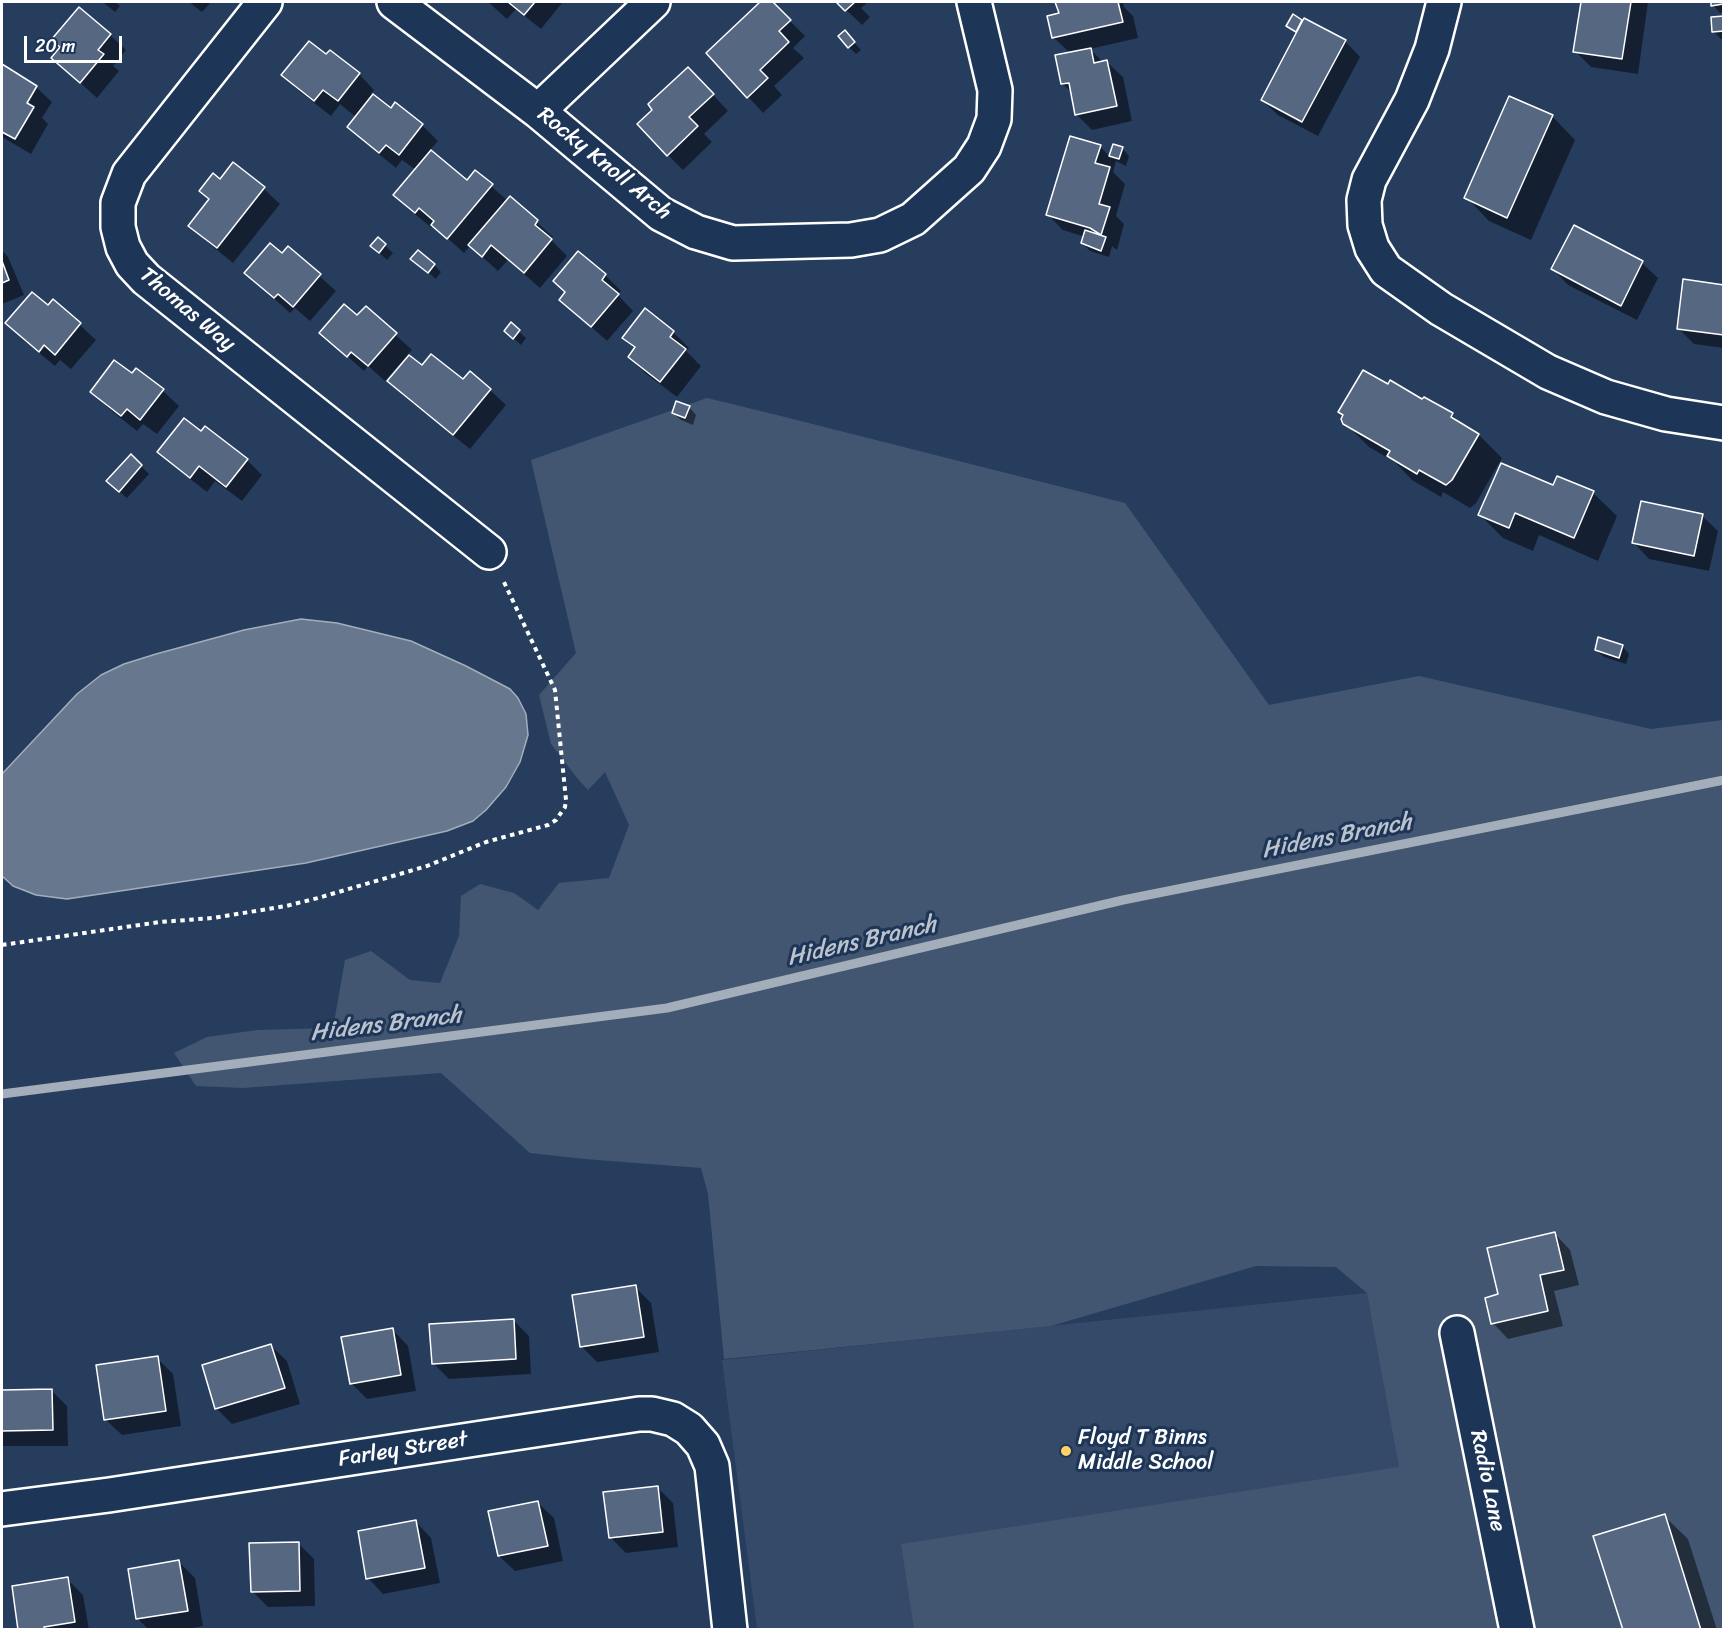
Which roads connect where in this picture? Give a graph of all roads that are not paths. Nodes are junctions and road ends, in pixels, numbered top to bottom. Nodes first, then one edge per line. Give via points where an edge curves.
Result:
1 (265, 2) edge
2 (394, 2) edge
3 (653, 2) edge
4 (974, 2) edge
5 (1444, 2) edge
6 (538, 111) junction
7 (1724, 423) edge
8 (489, 552) road end
9 (1457, 1333) dead end
10 (2, 1509) edge
11 (730, 1629) edge
12 (1517, 1629) edge

1 - 8 street, Thomas Way via 129,174 118,202 123,246 146,279
2 - 6 street, Rocky Knoll Arch
3 - 6 street
4 - 6 street, Rocky Knoll Arch via 995,90 994,118 984,146 969,169 913,219 880,235 851,240 733,243 696,232 661,214
5 - 7 street via 1413,100 1370,180 1364,200 1365,225 1372,248 1386,270 1441,309 1548,372 1606,397 1666,414
9 - 12 street, Radio Lane
10 - 11 street, Farley Street via 652,1414 673,1419 689,1429 703,1445 712,1466

